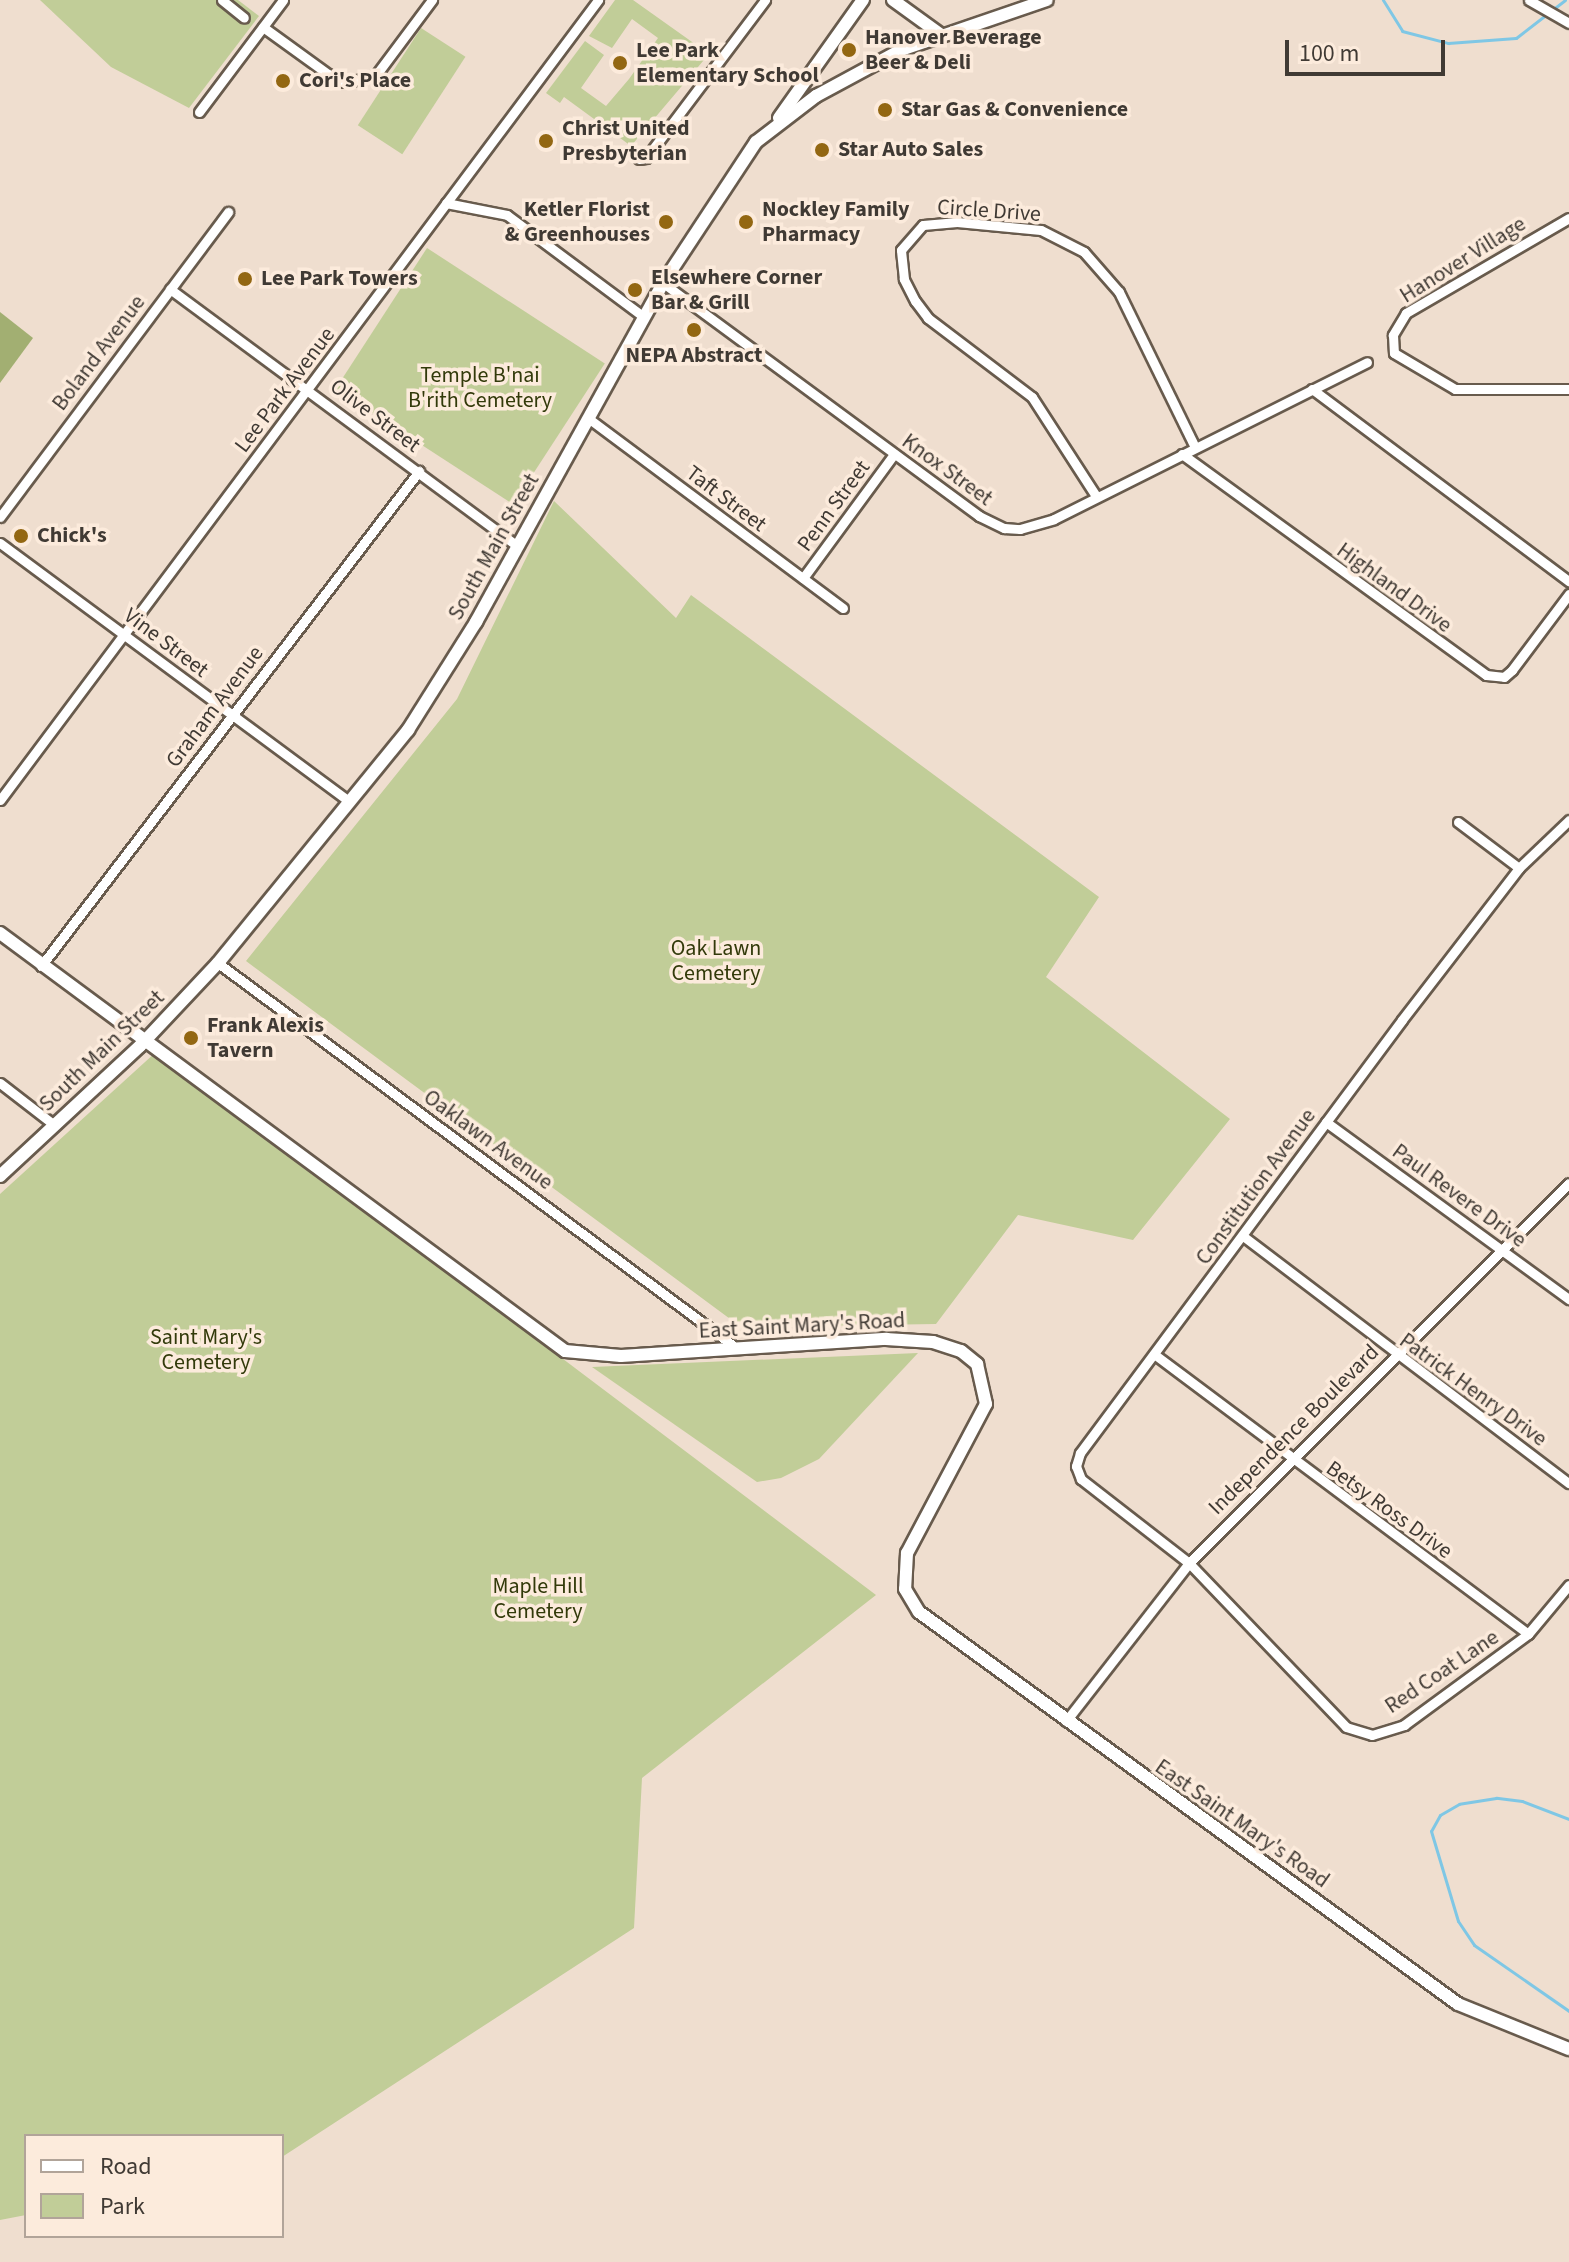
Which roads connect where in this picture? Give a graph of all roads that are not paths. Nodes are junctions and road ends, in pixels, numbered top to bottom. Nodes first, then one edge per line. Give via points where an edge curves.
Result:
1 (222, 0) edge
2 (283, 0) edge
3 (432, 0) edge
4 (598, 0) edge
5 (765, 0) edge
6 (863, 0) edge
7 (893, 0) edge
8 (1047, 0) edge
9 (1532, 1) edge
10 (244, 18) dead end
11 (1567, 22) edge
12 (263, 27) junction
13 (940, 34) junction
14 (199, 112) dead end
15 (778, 121) junction
16 (639, 159) dead end
17 (446, 203) junction
18 (228, 212) dead end
19 (1569, 218) edge
20 (663, 283) junction
21 (170, 289) junction
22 (644, 317) junction
23 (1367, 362) dead end
24 (309, 389) junction
25 (1312, 389) junction
26 (1569, 389) edge
27 (588, 418) junction
28 (1195, 447) junction
29 (894, 454) junction
30 (1182, 454) junction
31 (419, 471) junction
32 (1096, 496) junction
33 (0, 517) edge
34 (0, 543) edge
35 (517, 546) junction
36 (803, 578) junction
37 (1569, 581) edge
38 (1569, 594) edge
39 (843, 608) dead end
40 (125, 635) junction
41 (232, 714) junction
42 (0, 800) edge
43 (349, 801) junction
44 (1569, 820) edge
45 (1458, 822) dead end
46 (1519, 868) junction
47 (0, 933) edge
48 (218, 963) junction
49 (41, 966) junction
50 (145, 1041) junction
51 (0, 1083) edge
52 (1326, 1122) junction
53 (53, 1124) junction
54 (0, 1176) edge
55 (1569, 1183) edge
56 (1243, 1236) junction
57 (1501, 1249) junction
58 (1569, 1299) edge
59 (735, 1347) junction
60 (1154, 1354) junction
61 (1394, 1354) junction
62 (1288, 1458) junction
63 (1569, 1483) edge
64 (1189, 1563) junction
65 (1569, 1585) edge
66 (1528, 1634) junction
67 (1066, 1721) junction
68 (1569, 2049) edge

1 - 10 street
2 - 12 street
3 - 12 street via 376,75 357,80 343,82 328,74
4 - 17 street, Lee Park Avenue
5 - 16 street via 646,158
6 - 15 street
7 - 13 street
8 - 13 street, South Main Street
9 - 11 street
12 - 14 street
13 - 15 street, South Main Street via 860,71
15 - 20 street, South Main Street via 718,194
17 - 22 street via 507,215
17 - 24 street, Lee Park Avenue
18 - 21 street, Boland Avenue
19 - 26 street, Hanover Village via 1406,313 1393,335 1394,353 1455,389
20 - 22 street, South Main Street
20 - 29 street, Knox Street
21 - 24 street, Olive Street
21 - 33 street, Boland Avenue
22 - 27 street, South Main Street
23 - 25 street, Knox Street
24 - 31 street, Olive Street
24 - 40 street, Lee Park Avenue
25 - 28 street, Knox Street
25 - 37 street
27 - 35 street, South Main Street
27 - 36 street, Taft Street
28 - 30 street, Knox Street
28 - 32 street, Circle Drive via 1119,292 1084,252 1041,230 957,222 923,225 901,250 904,279 915,301 928,318 1032,397
29 - 32 street, Knox Street via 1004,528 1036,526
29 - 36 street, Penn Street
30 - 32 street, Knox Street
30 - 38 street, Highland Drive via 1486,675 1504,677 1512,670
31 - 35 street, Olive Street
31 - 41 street, Graham Avenue
34 - 40 street, Vine Street
35 - 43 street, South Main Street via 446,675
36 - 39 street, Taft Street
40 - 41 street, Vine Street
40 - 42 street, Lee Park Avenue
41 - 43 street, Vine Street
41 - 49 street, Graham Avenue
43 - 48 street, South Main Street
44 - 46 street, Constitution Avenue
45 - 46 street
46 - 52 street, Constitution Avenue
47 - 49 street, East Saint Mary's Road
48 - 50 street, South Main Street
48 - 59 street, Oaklawn Avenue
49 - 50 street, East Saint Mary's Road
50 - 53 street, South Main Street
50 - 59 street, East Saint Mary's Road via 565,1351 594,1357
51 - 53 street
52 - 56 street, Constitution Avenue
52 - 57 street, Paul Revere Drive
53 - 54 street, South Main Street
55 - 57 street, Independence Boulevard
56 - 60 street, Constitution Avenue
56 - 61 street, Patrick Henry Drive
57 - 58 street, Paul Revere Drive
57 - 61 street, Independence Boulevard
59 - 67 street, East Saint Mary's Road via 933,1342 961,1351 977,1364 986,1404 914,1537 905,1589 935,1627
60 - 62 street, Betsy Ross Drive
60 - 64 street, Constitution Avenue via 1080,1453 1076,1466 1081,1479
61 - 62 street, Independence Boulevard
61 - 63 street, Patrick Henry Drive
62 - 64 street, Independence Boulevard
62 - 66 street, Betsy Ross Drive
64 - 66 street, Red Coat Lane via 1346,1727 1372,1735 1404,1725
64 - 67 street, Independence Boulevard
65 - 66 street, Red Coat Lane
67 - 68 street, East Saint Mary's Road via 1458,2004

